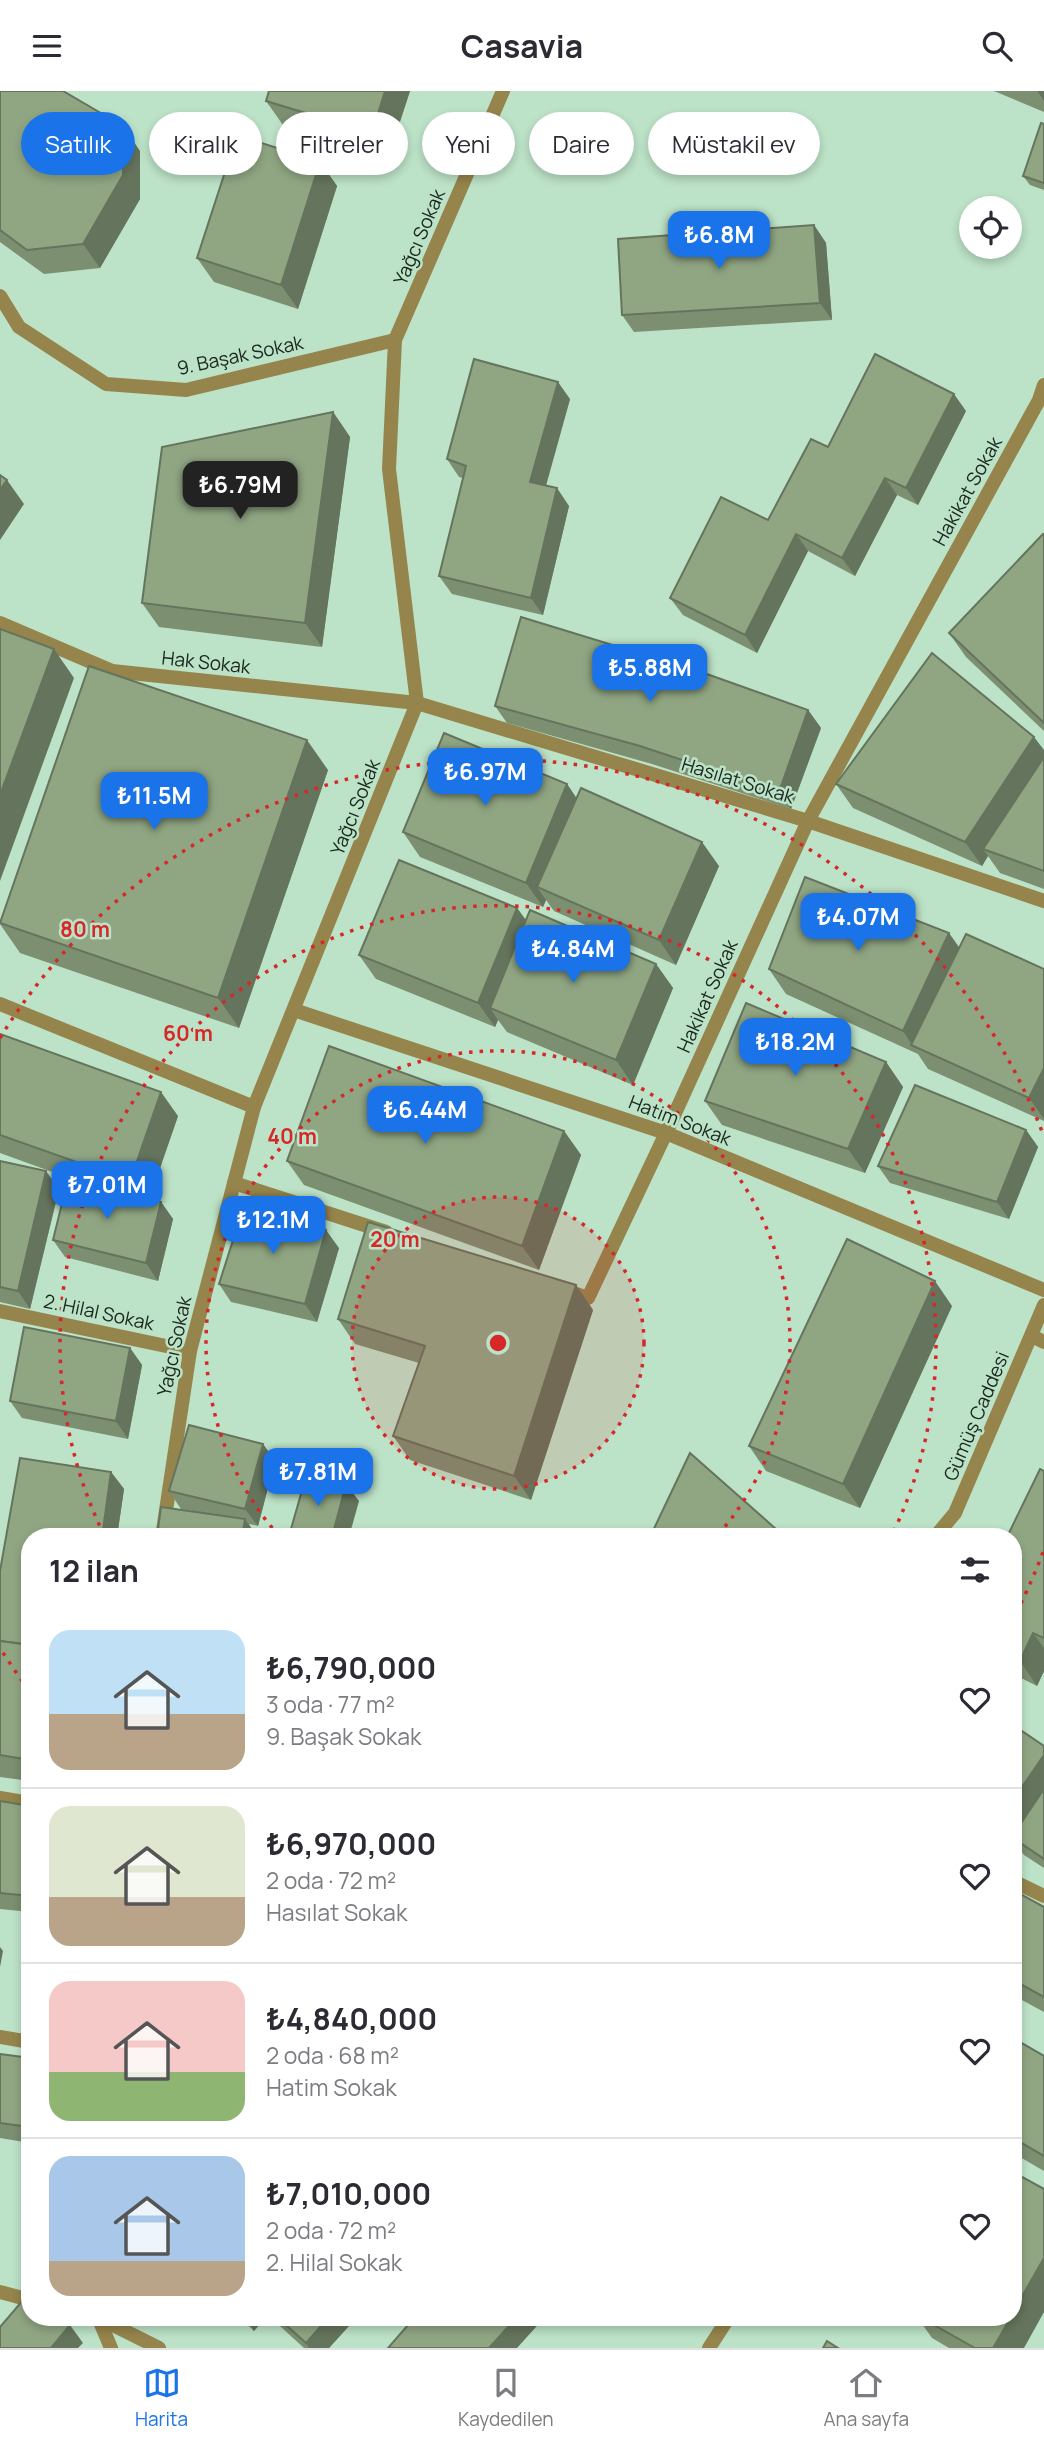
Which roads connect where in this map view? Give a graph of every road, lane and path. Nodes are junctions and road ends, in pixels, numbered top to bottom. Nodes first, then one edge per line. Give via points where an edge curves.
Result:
1 (503, 91) edge
2 (0, 296) edge
3 (395, 340) junction
4 (1044, 385) edge
5 (1041, 403) edge
6 (0, 623) edge
7 (417, 703) junction
8 (808, 821) junction
9 (1044, 901) edge
10 (0, 1004) edge
11 (293, 1010) junction
12 (254, 1107) junction
13 (667, 1133) junction
14 (234, 1183) junction
15 (405, 1238) edge
16 (549, 1285) edge
17 (1044, 1290) edge
18 (1044, 1305) edge
19 (0, 1311) edge
20 (1038, 1339) edge
21 (190, 1351) junction
22 (163, 1528) edge
23 (943, 1528) edge
24 (0, 1798) edge
25 (21, 1802) edge
26 (1022, 1885) edge
27 (1044, 1896) edge
28 (0, 2037) edge
29 (21, 2040) edge
30 (0, 2292) edge
31 (21, 2297) edge
32 (102, 2326) edge
33 (116, 2326) edge
34 (723, 2326) edge
35 (111, 2348) edge
36 (159, 2348) edge
37 (709, 2348) edge

1 - 3 street, Yağcı Sokak
2 - 3 street, 9. Başak Sokak via 19,327 106,384 186,390
3 - 7 street, Yağcı Sokak via 389,469
4 - 5 street, Hakikat Sokak
5 - 8 street, Hakikat Sokak
6 - 7 street, Hak Sokak via 112,671
7 - 8 street, Hasılat Sokak
7 - 11 street, Yağcı Sokak
8 - 9 street, Hasılat Sokak
8 - 13 street, Hakikat Sokak
10 - 12 street
11 - 12 street, Yağcı Sokak
11 - 13 street, Hatim Sokak
12 - 14 street, Yağcı Sokak
13 - 16 street, Hakikat Sokak via 589,1298
13 - 17 street, Hatim Sokak
14 - 15 street
14 - 21 street, Yağcı Sokak
18 - 20 street, Gümüş Caddesi
19 - 21 street, 2. Hilal Sokak
20 - 23 street, Gümüş Caddesi via 956,1513
21 - 22 street, Yağcı Sokak
24 - 25 street
26 - 27 street
28 - 29 street
30 - 31 street
32 - 35 street
33 - 36 street
34 - 37 street

